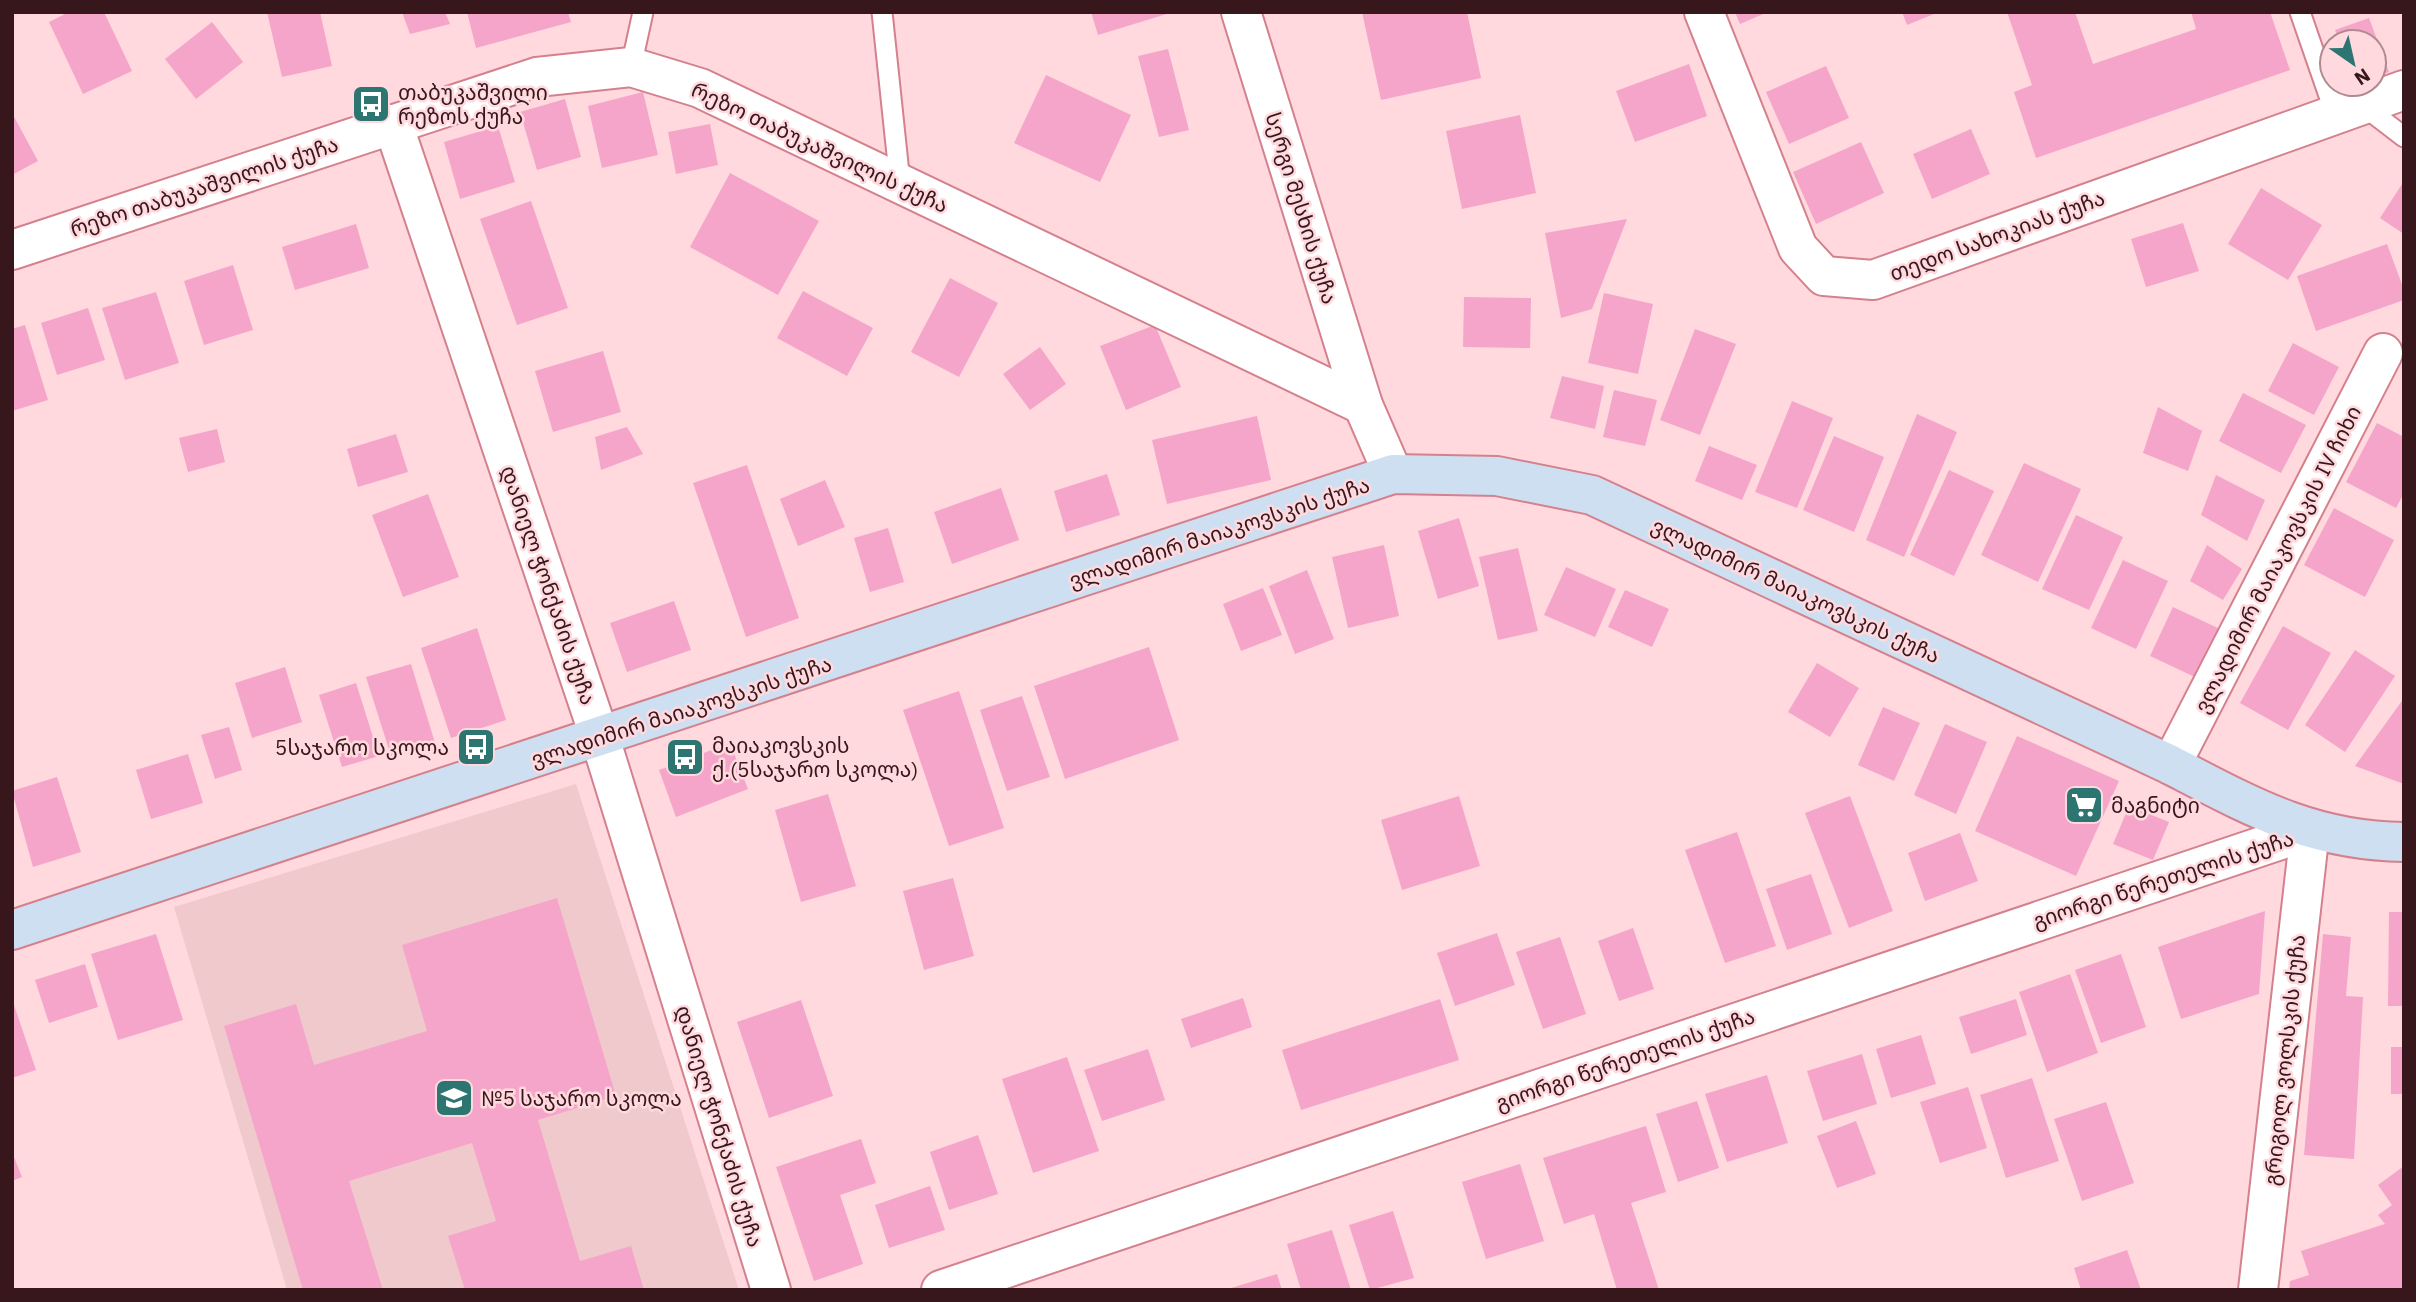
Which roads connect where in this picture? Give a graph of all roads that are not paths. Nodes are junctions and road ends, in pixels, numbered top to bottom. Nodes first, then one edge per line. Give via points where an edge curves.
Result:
1 (643, 12) edge
2 (882, 12) edge
3 (1241, 12) edge
4 (1704, 12) edge
5 (2300, 12) edge
6 (631, 67) junction
7 (2404, 90) edge
8 (2348, 109) junction
9 (393, 124) junction
10 (2404, 137) edge
11 (900, 183) junction
12 (12, 250) edge
13 (2384, 353) dead end
14 (1363, 405) junction
15 (1393, 474) junction
16 (600, 738) junction
17 (2171, 765) junction
18 (2310, 830) junction
19 (2404, 842) edge
20 (12, 930) edge
21 (771, 1290) edge
22 (941, 1290) edge
23 (2258, 1290) edge

1 - 6 lane
2 - 11 lane
3 - 14 street, სერგი მესხის ქუჩა
4 - 8 street, თედო სახოკიას ქუჩა via 1798,248 1824,276 1873,280
5 - 8 lane
6 - 9 street, რეზო თაბუკაშვილის ქუჩა via 537,76
6 - 11 street, რეზო თაბუკაშვილის ქუჩა via 700,88
7 - 8 street, თედო სახოკიას ქუჩა
8 - 10 lane
9 - 12 street, რეზო თაბუკაშვილის ქუჩა
9 - 16 street, დანიელ ჭონქაძის ქუჩა
11 - 14 street, რეზო თაბუკაშვილის ქუჩა
13 - 17 street, ვლადიმირ მაიაკოვსკის IV ჩიხი
14 - 15 street
15 - 16 main road, ვლადიმირ მაიაკოვსკის ქუჩა
15 - 17 main road, ვლადიმირ მაიაკოვსკის ქუჩა via 1497,476 1592,495
16 - 20 main road, ვლადიმირ მაიაკოვსკის ქუჩა
16 - 21 street, დანიელ ჭონქაძის ქუჩა
17 - 18 main road, ვლადიმირ მაიაკოვსკის ქუჩა via 2245,804
18 - 19 main road, ვლადიმირ მაიაკოვსკის ქუჩა via 2374,842
18 - 22 street, გიორგი წერეთელის ქუჩა
18 - 23 street, გრიგოლ ვოლსკის ქუჩა

